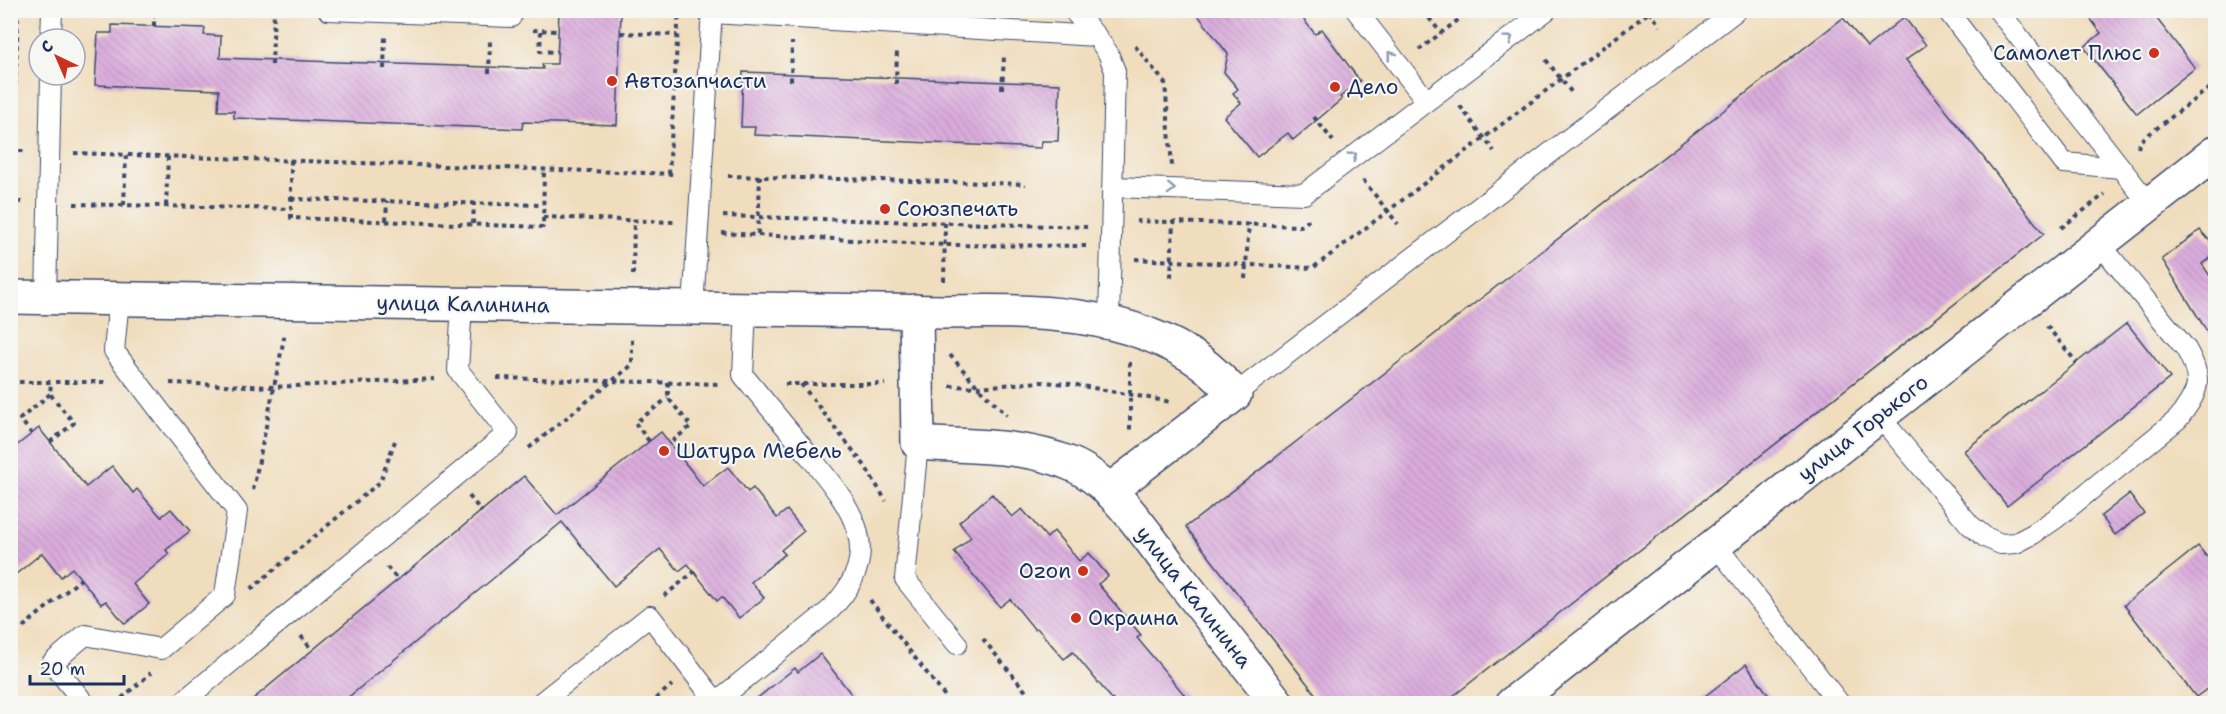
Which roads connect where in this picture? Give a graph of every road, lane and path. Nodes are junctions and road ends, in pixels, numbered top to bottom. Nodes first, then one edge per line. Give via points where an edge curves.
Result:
1 (18, 10) edge
2 (52, 10) edge
3 (154, 10) edge
4 (274, 10) edge
5 (328, 10) edge
6 (512, 10) edge
7 (679, 10) edge
8 (1073, 10) edge
9 (1356, 10) edge
10 (1471, 10) edge
11 (1547, 10) edge
12 (1737, 10) edge
13 (1947, 10) edge
14 (1998, 10) edge
15 (1650, 11) edge
16 (712, 12) edge
17 (385, 13) junction
18 (10, 18) edge
19 (18, 18) junction
20 (792, 18) junction
21 (1429, 18) dead end
22 (898, 24) junction
23 (154, 26) dead end
24 (1660, 26) dead end
25 (51, 27) edge
26 (541, 30) dead end
27 (1005, 30) junction
28 (621, 33) dead end
29 (1441, 33) junction
30 (677, 35) junction
31 (1096, 36) junction
32 (1128, 38) dead end
33 (558, 52) dead end
34 (1546, 60) dead end
35 (272, 64) dead end
36 (1399, 66) junction
37 (384, 69) dead end
38 (1561, 79) junction
39 (791, 81) dead end
40 (896, 84) dead end
41 (51, 87) edge
42 (1002, 89) dead end
43 (1572, 93) dead end
44 (1426, 100) junction
45 (15, 103) dead end
46 (49, 152) junction
47 (2216, 152) edge
48 (126, 155) junction
49 (168, 156) junction
50 (291, 160) junction
51 (2121, 168) junction
52 (544, 169) junction
53 (669, 174) junction
54 (701, 175) junction
55 (760, 176) junction
56 (1026, 184) dead end
57 (1113, 187) junction
58 (1173, 189) junction
59 (1251, 192) junction
60 (291, 199) junction
61 (387, 201) junction
62 (48, 203) junction
63 (474, 203) junction
64 (2149, 204) junction
65 (124, 205) junction
66 (543, 205) junction
67 (166, 206) junction
68 (291, 208) junction
69 (543, 217) junction
70 (759, 217) junction
71 (634, 220) junction
72 (386, 221) junction
73 (945, 223) junction
74 (473, 224) junction
75 (698, 224) junction
76 (758, 234) junction
77 (2099, 243) junction
78 (1111, 244) junction
79 (945, 245) junction
80 (1172, 261) junction
81 (1246, 265) junction
82 (1171, 277) dead end
83 (1245, 279) dead end
84 (10, 297) edge
85 (46, 298) junction
86 (119, 299) junction
87 (292, 302) junction
88 (462, 304) junction
89 (633, 307) junction
90 (693, 308) junction
91 (746, 308) junction
92 (930, 312) junction
93 (2046, 325) dead end
94 (1119, 326) junction
95 (2077, 363) dead end
96 (464, 378) junction
97 (614, 381) junction
98 (10, 382) edge
99 (51, 382) junction
100 (138, 382) junction
101 (668, 382) junction
102 (751, 384) junction
103 (801, 384) junction
104 (917, 385) junction
105 (274, 387) junction
106 (978, 387) junction
107 (51, 394) junction
108 (1131, 394) junction
109 (668, 398) junction
110 (1225, 402) junction
111 (1879, 416) junction
112 (1010, 418) dead end
113 (32, 434) dead end
114 (395, 441) dead end
115 (649, 441) dead end
116 (50, 442) dead end
117 (670, 443) dead end
118 (918, 443) junction
119 (524, 452) dead end
120 (1119, 483) junction
121 (890, 496) dead end
122 (237, 511) junction
123 (1715, 544) junction
124 (694, 572) dead end
125 (81, 579) dead end
126 (855, 580) junction
127 (243, 596) dead end
128 (662, 597) dead end
129 (23, 627) dead end
130 (957, 644) dead end
131 (152, 673) dead end
132 (85, 704) edge
133 (115, 704) edge
134 (180, 704) edge
135 (539, 704) edge
136 (951, 704) edge
137 (1278, 704) edge
138 (1512, 704) edge
139 (1840, 704) edge

1 - 19 path
2 - 25 lane
3 - 23 path
4 - 35 path
5 - 17 lane
6 - 17 lane via 512,17
7 - 30 path
8 - 31 lane
36 -> 9 lane
10 - 29 path
44 -> 11 lane
12 - 110 lane
13 - 51 lane via 2064,163
14 - 51 lane
15 - 24 path
15 - 38 path
16 - 20 lane
16 - 54 lane
17 - 37 path
18 - 19 path
19 - 45 path
20 - 22 lane
20 - 39 path
21 - 29 path
22 - 27 lane
22 - 40 path
26 - 33 path via 540,51
27 - 31 lane
27 - 42 path
28 - 30 path
29 - 36 path
30 - 53 path
31 - 57 lane via 1115,71
32 - 58 path via 1166,83
34 - 38 path
36 - 44 lane
38 - 43 path
38 - 81 path via 1313,268
41 - 46 lane
59 -> 44 lane via 1304,194
46 - 48 path
46 - 62 lane
47 - 64 street, улица Горького
48 - 49 path
48 - 65 path
49 - 50 path
49 - 67 path
50 - 52 path
50 - 60 path
51 - 64 lane
52 - 53 path
52 - 66 path
53 - 54 path
54 - 55 path
54 - 75 lane
55 - 56 path
55 - 70 path
57 -> 58 lane
57 - 78 lane
58 - 59 lane
58 - 80 path
59 - 81 path
60 - 61 path
60 - 68 path
61 - 63 path
61 - 72 path
62 - 65 path
62 - 85 lane
63 - 66 path
63 - 74 path
64 - 77 street, улица Горького
65 - 67 path
66 - 69 path
67 - 68 path
68 - 72 path via 291,218
69 - 71 path
69 - 74 path via 543,226
70 - 73 path
70 - 75 path
70 - 76 path
71 - 75 path
71 - 89 path
72 - 74 path
73 - 78 path
73 - 79 path
75 - 76 path
75 - 90 lane
76 - 79 path
77 - 111 street, улица Горького
77 - 111 lane via 2186,349 2196,366 2198,385 2178,419 2055,519 2016,543 2001,544 1985,537 1970,525
78 - 79 path
78 - 80 path
78 - 94 lane
79 - 92 path
80 - 81 path
80 - 82 path
81 - 83 path
84 - 85 street, улица Калинина
85 - 86 street, улица Калинина
86 - 87 street, улица Калинина
86 - 100 lane via 114,351
87 - 88 street, улица Калинина
87 - 105 path
88 - 89 street, улица Калинина
88 - 96 lane via 458,370
89 - 90 street, улица Калинина
89 - 97 path via 632,365
90 - 91 street, улица Калинина
91 - 92 street, улица Калинина
91 - 102 lane via 743,375
92 - 94 street, улица Калинина via 1031,313
92 - 104 street
92 - 106 path via 944,348
93 - 95 path
94 - 108 path
94 - 110 street, улица Калинина via 1172,345 1201,363
96 - 97 path
96 - 105 path
96 - 134 lane via 508,433
97 - 101 path
97 - 119 path
98 - 99 path
99 - 100 path
99 - 107 path
100 - 105 path
100 - 122 lane
101 - 102 path
101 - 109 path
102 - 103 path
102 - 126 lane via 850,510 860,552
103 - 104 path
103 - 121 path via 865,466 889,507
104 - 106 path
104 - 118 street
105 - 122 path via 251,499
106 - 108 path via 1040,382
106 - 112 path
107 - 113 path via 20,419
107 - 116 path via 74,423
108 - 110 path
108 - 120 path
109 - 115 path via 635,423
109 - 117 path via 691,426
110 - 120 street
111 - 123 street, улица Горького
114 - 127 path via 380,482
118 - 120 street, улица Калинина via 1048,456 1093,477
118 - 130 lane via 905,579
120 - 137 street, улица Калинина
122 - 132 lane via 225,595 161,649 85,635 52,663
123 - 138 street, улица Горького
123 - 139 lane
124 - 128 path
125 - 129 path
126 - 135 lane via 814,625 716,702 650,616
126 - 136 path
131 - 133 path

